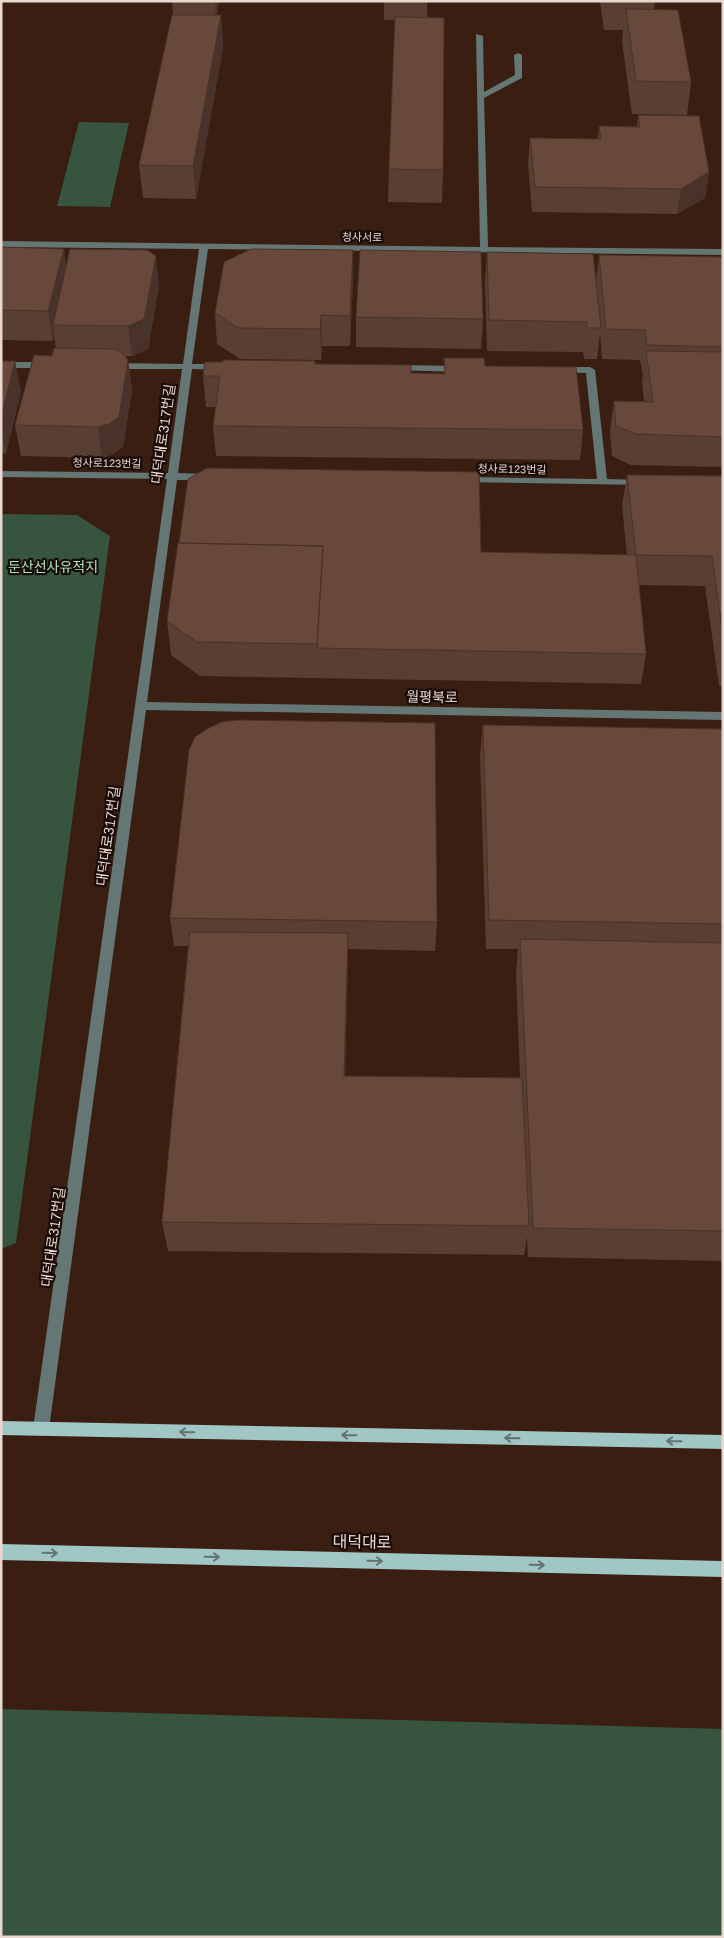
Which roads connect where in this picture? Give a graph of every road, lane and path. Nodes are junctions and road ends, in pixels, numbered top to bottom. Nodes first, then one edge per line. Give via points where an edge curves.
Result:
1 (479, 36) dead end
2 (518, 55) dead end
3 (480, 97) junction
4 (1, 244) edge
5 (204, 246) junction
6 (484, 249) junction
7 (723, 252) edge
8 (1, 365) edge
9 (60, 365) edge
10 (99, 365) edge
11 (187, 366) junction
12 (226, 367) edge
13 (384, 368) edge
14 (472, 369) edge
15 (551, 370) edge
16 (1, 474) edge
17 (172, 476) junction
18 (222, 477) edge
19 (449, 480) edge
20 (602, 482) junction
21 (649, 483) edge
22 (140, 706) junction
23 (723, 716) edge
24 (1, 1428) edge
25 (41, 1429) junction
26 (723, 1442) edge
27 (1, 1552) edge
28 (723, 1569) edge

1 - 3 street
2 - 3 street via 520,76
3 - 6 street
4 - 5 street, 청사서로
5 - 6 street, 청사서로
5 - 11 street, 대덕대로317번길
6 - 7 street, 청사서로
8 - 9 street
10 - 11 street
11 - 12 street
11 - 17 street, 대덕대로317번길
13 - 14 street
15 - 20 street via 590,370
16 - 17 street, 청사로123번길
17 - 18 street, 청사로123번길
17 - 22 street, 대덕대로317번길
19 - 20 street, 청사로123번길
20 - 21 street, 청사로123번길
22 - 23 street, 월평북로
22 - 25 street, 대덕대로317번길
24 - 25 main road
26 -> 25 main road
27 -> 28 main road, 대덕대로

